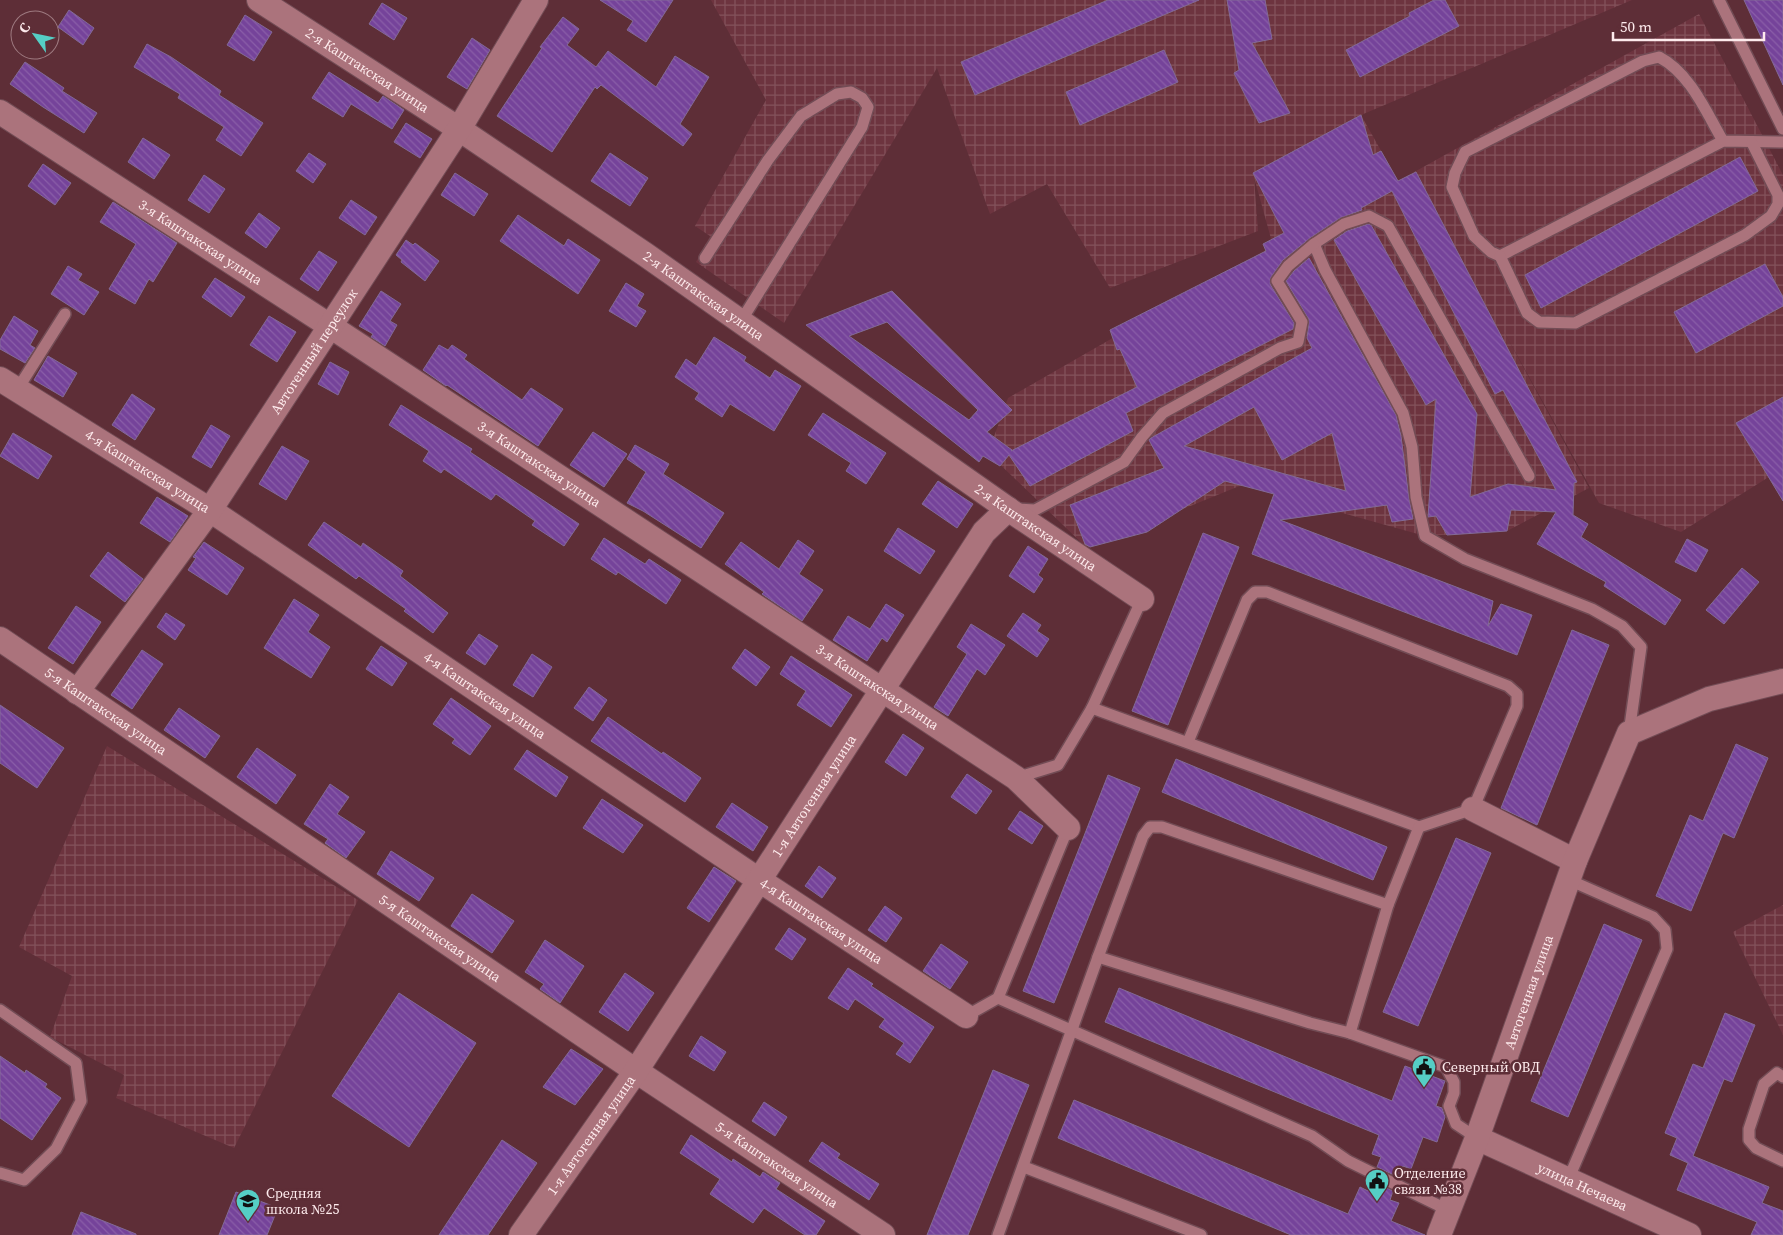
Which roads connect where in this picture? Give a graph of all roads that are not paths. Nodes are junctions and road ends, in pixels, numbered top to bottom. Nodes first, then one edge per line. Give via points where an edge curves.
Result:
1 (259, 0) edge
2 (536, 0) edge
3 (1719, 0) edge
4 (0, 112) edge
5 (459, 129) junction
6 (1783, 129) edge
7 (1723, 141) junction
8 (1783, 142) edge
9 (1752, 143) junction
10 (1314, 244) junction
11 (1500, 256) junction
12 (705, 258) dead end
13 (65, 314) dead end
14 (741, 321) junction
15 (330, 326) junction
16 (9, 385) edge
17 (1530, 476) dead end
18 (1008, 508) junction
19 (210, 510) junction
20 (1142, 599) joint
21 (0, 639) edge
22 (1783, 681) edge
23 (884, 690) junction
24 (77, 692) junction
25 (1092, 708) junction
26 (1629, 733) junction
27 (1188, 742) junction
28 (1016, 778) junction
29 (1473, 810) junction
30 (1420, 827) junction
31 (1068, 828) joint
32 (1572, 871) junction
33 (759, 880) junction
34 (1388, 905) junction
35 (1098, 957) junction
36 (998, 998) junction
37 (0, 1010) edge
38 (966, 1016) joint
39 (1071, 1030) junction
40 (1350, 1033) junction
41 (636, 1071) junction
42 (1783, 1077) edge
43 (1478, 1138) junction
44 (1783, 1161) edge
45 (1024, 1167) junction
46 (0, 1173) edge
47 (1568, 1180) junction
48 (1450, 1210) junction
49 (520, 1235) edge
50 (883, 1235) edge
51 (998, 1235) edge
52 (1201, 1235) edge
53 (1440, 1235) edge
54 (1689, 1235) edge

1 - 5 street, 2-я Каштакская улица
2 - 5 street, Автогенный переулок
3 - 6 lane
4 - 15 street, 3-я Каштакская улица
5 - 14 street, 2-я Каштакская улица
5 - 15 street, Автогенный переулок
7 - 9 lane
7 - 11 lane
7 - 11 lane via 1690,86 1672,64 1659,58 1643,61 1465,152 1454,173 1452,187 1474,236
8 - 9 lane
9 - 11 lane via 1778,195 1778,204 1771,216 1744,235 1575,324 1539,322 1527,313
10 - 17 lane via 1344,224 1369,216 1388,226
10 - 18 lane via 1277,280 1302,322 1298,342 1280,348 1164,413 1124,462 1036,510
10 - 26 lane via 1403,413 1412,448 1416,497 1425,536 1465,558 1592,609 1622,626 1641,646
12 - 14 lane via 768,160 801,116 837,94 851,92 862,98 868,107 862,127
13 - 16 lane
14 - 18 street, 2-я Каштакская улица
15 - 19 street, Автогенный переулок
15 - 23 street, 3-я Каштакская улица
16 - 19 street, 4-я Каштакская улица
18 - 20 street, 2-я Каштакская улица
18 - 23 street, 1-я Автогенная улица via 984,532
19 - 24 street, Автогенный переулок
19 - 33 street, 4-я Каштакская улица
20 - 25 lane
21 - 24 street, 5-я Каштакская улица
22 - 26 street via 1709,699
23 - 28 street, 3-я Каштакская улица
23 - 33 street, 1-я Автогенная улица
24 - 41 street, 5-я Каштакская улица
25 - 27 lane
25 - 28 lane via 1058,766
26 - 32 street, Автогенная улица
27 - 29 lane via 1247,600 1255,592 1266,592 1508,686 1517,694 1517,706
27 - 30 lane
28 - 31 street, 3-я Каштакская улица
29 - 30 lane
29 - 32 street
30 - 34 lane
31 - 36 lane
32 - 43 street, Автогенная улица
32 - 47 lane via 1653,917 1664,930 1667,949
33 - 38 street, 4-я Каштакская улица
33 - 41 street, 1-я Автогенная улица
34 - 35 lane via 1162,827 1150,827 1142,836
34 - 40 lane
35 - 39 lane
35 - 40 lane
36 - 38 lane
36 - 39 lane
37 - 46 lane via 76,1063 81,1102 56,1150 24,1180
39 - 45 lane
39 - 48 lane via 1312,1136 1348,1161
40 - 43 lane via 1446,1068 1454,1082 1449,1106 1456,1124
41 - 49 street, 1-я Автогенная улица
41 - 50 street, 5-я Каштакская улица
42 - 44 lane via 1777,1073 1764,1084 1748,1129 1749,1140 1756,1148
43 - 47 street, улица Нечаева
43 - 48 street, Автогенная улица
45 - 51 lane
45 - 52 lane
47 - 54 street, улица Нечаева
48 - 53 street, Автогенная улица

